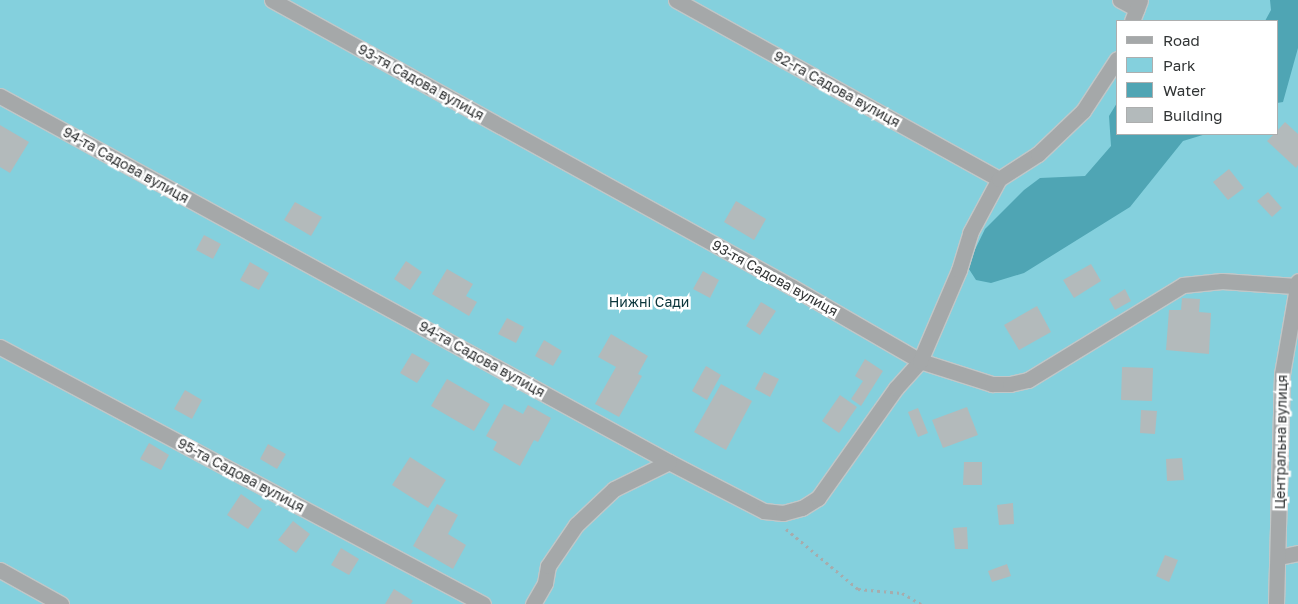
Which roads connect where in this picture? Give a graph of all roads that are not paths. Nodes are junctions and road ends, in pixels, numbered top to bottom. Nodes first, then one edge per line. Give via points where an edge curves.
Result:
1 (272, 0) edge
2 (676, 0) edge
3 (1120, 0) edge
4 (1137, 10) edge
5 (1116, 60) edge
6 (0, 96) edge
7 (999, 179) junction
8 (1297, 283) edge
9 (1292, 343) edge
10 (0, 347) edge
11 (920, 362) junction
12 (669, 462) junction
13 (1298, 553) edge
14 (1279, 557) junction
15 (0, 570) edge
16 (61, 604) edge
17 (483, 604) edge
18 (533, 604) edge
19 (1276, 604) edge

1 - 11 street, 93-тя Садова вулиця via 792,287
2 - 7 street, 92-га Садова вулиця
3 - 4 street
5 - 7 street via 1083,110 1038,154
6 - 12 street, 94-та Садова вулиця
7 - 11 street via 970,233
8 - 9 street, Центральна вулиця
8 - 11 street, 93-тя Садова вулиця via 1222,281 1183,285 1028,380 1010,384 992,384
9 - 14 street, Центральна вулиця via 1282,374
10 - 17 street, 95-та Садова вулиця
11 - 12 street, 94-та Садова вулиця via 896,388 818,498 802,508 783,513 764,511
12 - 18 street via 614,490 576,525 548,566 546,583
13 - 14 street
14 - 19 street, Центральна вулиця
15 - 16 street

